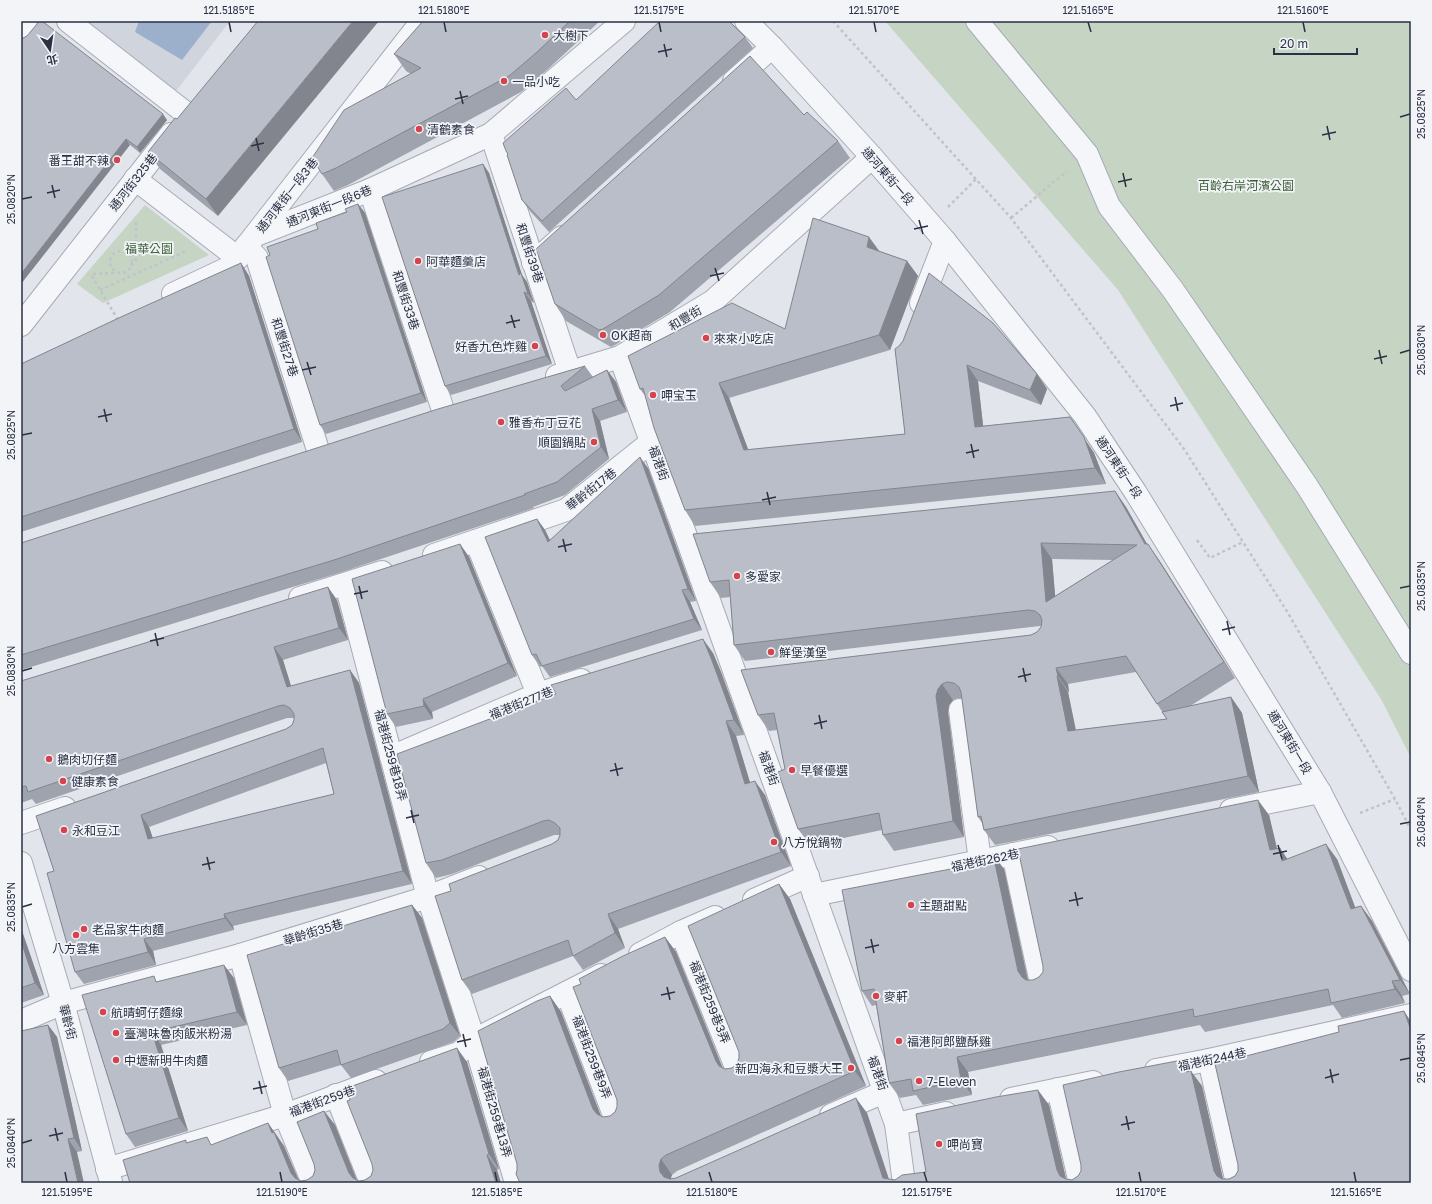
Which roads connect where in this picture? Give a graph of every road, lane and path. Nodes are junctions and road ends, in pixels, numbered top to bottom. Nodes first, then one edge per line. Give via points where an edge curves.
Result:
1 (31, 21) edge
2 (68, 21) edge
3 (422, 21) edge
4 (624, 21) edge
5 (746, 21) edge
6 (833, 21) edge
7 (977, 21) edge
8 (21, 33) edge
9 (772, 47) junction
10 (720, 94) edge
11 (491, 134) junction
12 (1087, 154) junction
13 (872, 157) junction
14 (136, 179) junction
15 (370, 190) junction
16 (158, 196) junction
17 (1011, 218) junction
18 (574, 226) edge
19 (945, 241) junction
20 (185, 245) dead end
21 (246, 247) junction
22 (533, 263) junction
23 (132, 266) junction
24 (128, 271) junction
25 (117, 273) junction
26 (132, 275) junction
27 (100, 290) junction
28 (153, 304) edge
29 (118, 321) edge
30 (913, 322) edge
31 (21, 325) edge
32 (620, 357) junction
33 (570, 372) junction
34 (540, 381) edge
35 (465, 404) edge
36 (443, 410) junction
37 (421, 417) edge
38 (651, 442) junction
39 (340, 443) edge
40 (318, 450) junction
41 (296, 458) edge
42 (1136, 493) junction
43 (1113, 495) edge
44 (711, 537) edge
45 (687, 539) junction
46 (1166, 540) junction
47 (476, 541) junction
48 (1243, 542) junction
49 (346, 584) junction
50 (278, 605) edge
51 (722, 636) junction
52 (700, 643) edge
53 (1411, 653) edge
54 (759, 673) edge
55 (735, 675) junction
56 (597, 676) edge
57 (538, 694) junction
58 (960, 710) edge
59 (391, 757) junction
60 (1320, 792) junction
61 (1395, 799) junction
62 (81, 802) edge
63 (1357, 807) dead end
64 (1213, 814) edge
65 (21, 823) edge
66 (1411, 830) edge
67 (1067, 844) edge
68 (1013, 854) junction
69 (980, 861) junction
70 (21, 863) edge
71 (500, 869) edge
72 (811, 886) junction
73 (428, 896) junction
74 (681, 932) junction
75 (240, 955) junction
76 (1411, 970) edge
77 (1041, 983) edge
78 (567, 993) junction
79 (63, 1003) junction
80 (1411, 1015) edge
81 (21, 1021) edge
82 (474, 1040) junction
83 (1209, 1060) junction
84 (416, 1068) edge
85 (738, 1072) edge
86 (1134, 1074) edge
87 (394, 1075) edge
88 (1111, 1079) edge
89 (1058, 1089) junction
90 (884, 1092) junction
91 (336, 1095) junction
92 (989, 1104) edge
93 (965, 1109) edge
94 (285, 1115) junction
95 (616, 1120) edge
96 (812, 1124) edge
97 (896, 1124) junction
98 (109, 1176) edge
99 (313, 1183) edge
100 (370, 1183) edge
101 (516, 1183) edge
102 (904, 1183) edge
103 (1080, 1183) edge
104 (1237, 1183) edge

1 - 8 street
2 - 14 street, 通河街325巷 via 192,107
3 - 21 street, 通河東街一段3巷
4 - 11 street, 通河東街一段6巷
5 - 9 street, 通河東街一段
6 - 17 path
7 - 12 street
9 - 10 street
9 - 13 street, 通河東街一段
11 - 15 street, 通河東街一段6巷
11 - 22 street, 和豐街39巷
12 - 17 path
12 - 53 street via 1109,206 1172,290 1307,486
13 - 19 street, 通河東街一段
13 - 32 street, 和豐街 via 713,301
14 - 16 street, 和豐街27巷
14 - 31 street, 通河街325巷
15 - 21 street, 通河東街一段6巷
15 - 36 street, 和豐街33巷
16 - 21 street, 和豐街27巷
16 - 23 path via 136,220 136,259
17 - 48 path via 1184,449
18 - 22 street
19 - 30 street
19 - 42 street, 通河東街一段 via 1085,416
20 - 26 path via 184,252
21 - 28 street, 通河東街一段6巷 via 230,267
21 - 40 street, 和豐街27巷 via 257,258
22 - 33 street, 和豐街39巷
23 - 24 path
23 - 25 path via 129,254 118,250 110,258 109,264
24 - 25 path
24 - 26 path
25 - 27 path via 91,274
26 - 27 path
27 - 29 path
32 - 33 street, 和豐街
32 - 38 street, 福港街
33 - 34 street, 和豐街
35 - 36 street
36 - 37 street
38 - 45 street, 福港街
38 - 47 street, 華齡街17巷 via 566,510
39 - 40 street
40 - 41 street
42 - 43 street
42 - 46 street, 通河東街一段
44 - 45 street
45 - 51 street, 福港街
46 - 48 path via 1188,527 1210,558
46 - 60 street, 通河東街一段
47 - 49 street, 華齡街17巷
47 - 57 street
48 - 61 path via 1288,613
49 - 50 street, 華齡街17巷
49 - 59 street, 福港街259巷18弄
51 - 52 street
51 - 55 street, 福港街
54 - 55 street
55 - 72 street, 福港街
56 - 57 street, 福港街277巷
57 - 59 street, 福港街277巷
58 - 69 street
59 - 73 street, 福港街259巷18弄
60 - 64 street
60 - 76 street, 通河東街一段
61 - 63 path via 1360,814
61 - 66 path
62 - 65 street
67 - 68 street, 福港街262巷
68 - 69 street, 福港街262巷
68 - 77 street
69 - 72 street, 福港街262巷
70 - 79 street, 華齡街
71 - 73 street, 華齡街35巷
72 - 74 street via 734,909
72 - 90 street, 福港街
73 - 75 street, 華齡街35巷
73 - 82 street, 福港街259巷18弄
74 - 78 street
74 - 85 street, 福港街259巷3弄
75 - 79 street, 華齡街35巷
75 - 94 street
78 - 82 street
78 - 95 street, 福港街259巷9弄
79 - 81 street, 華齡街35巷
79 - 98 street, 華齡街
80 - 83 street, 福港街244巷
82 - 84 street via 459,1052
82 - 101 street, 福港街259巷13弄
83 - 86 street, 福港街244巷
83 - 104 street
87 - 91 street, 福港街259巷
88 - 89 street
89 - 92 street
89 - 103 street
90 - 96 street
90 - 97 street, 福港街
91 - 94 street, 福港街259巷
91 - 100 street
93 - 97 street
94 - 98 street, 福港街259巷
94 - 99 street
97 - 102 street, 福港街

